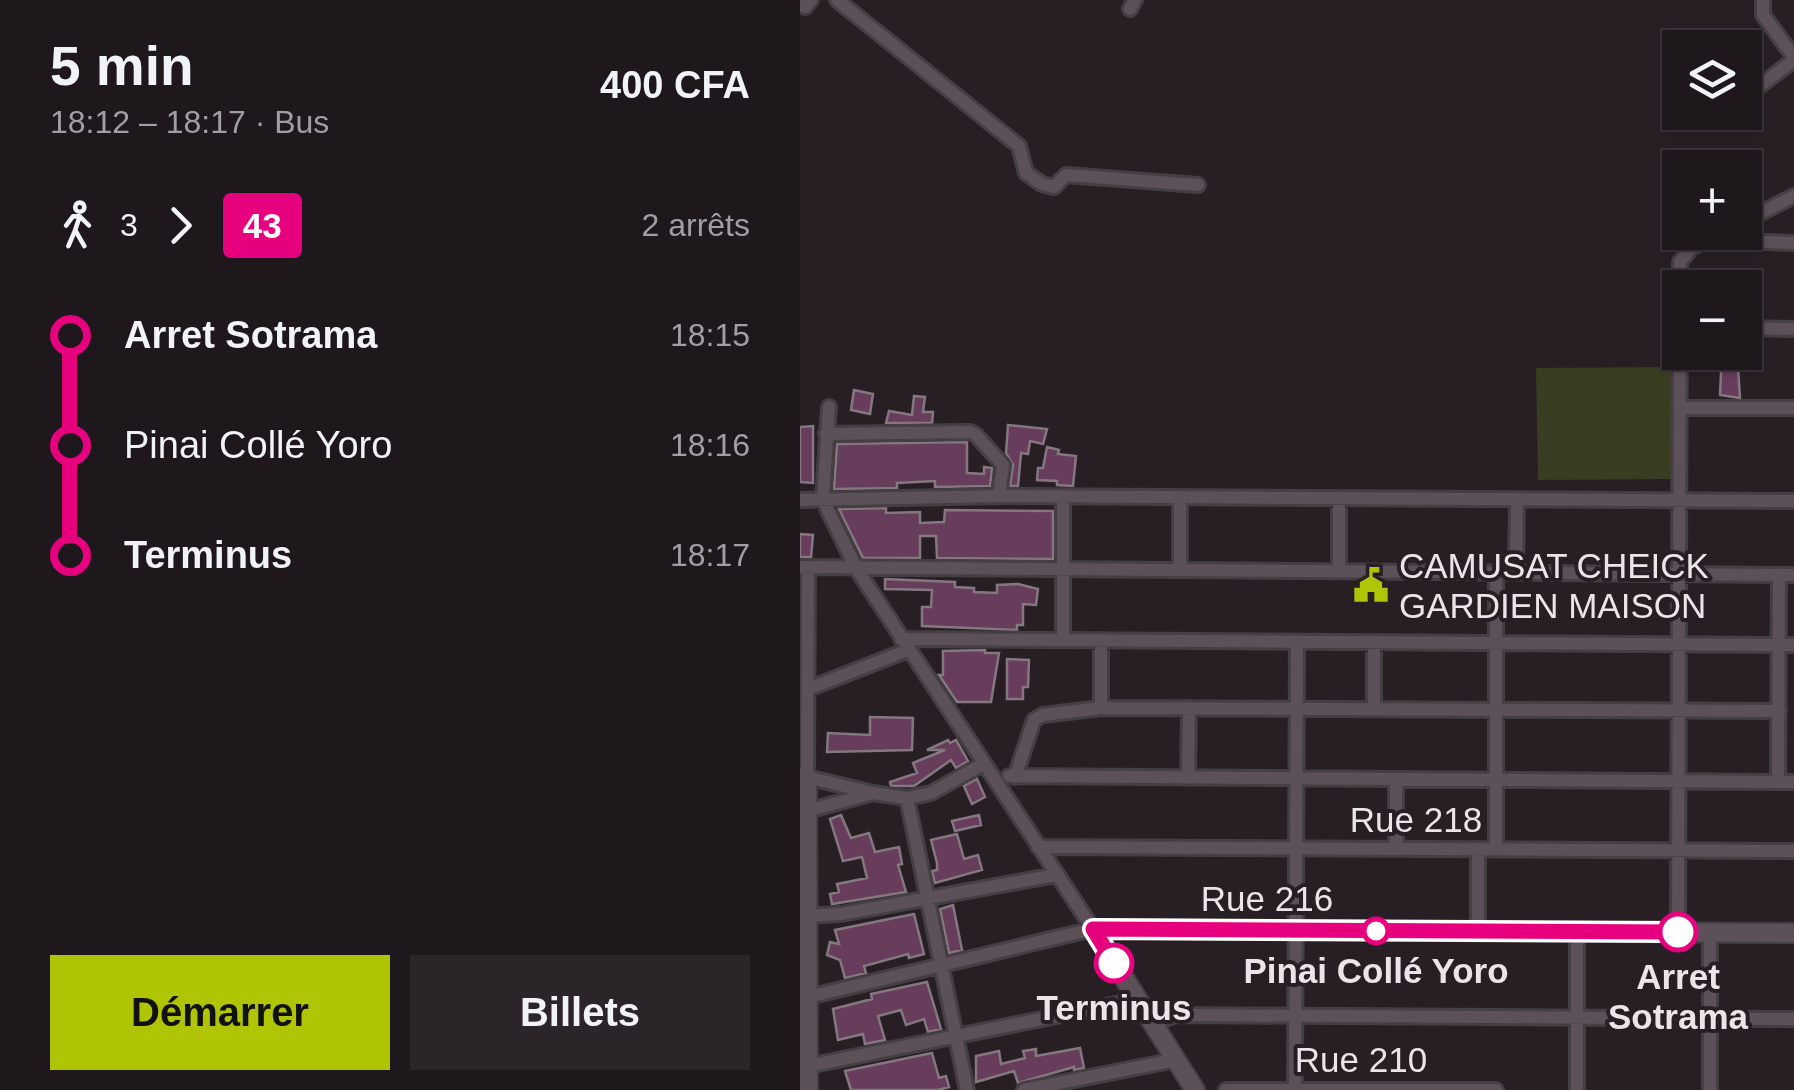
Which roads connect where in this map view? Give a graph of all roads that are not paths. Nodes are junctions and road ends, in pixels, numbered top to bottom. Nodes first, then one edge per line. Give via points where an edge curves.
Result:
1 (811, 0) edge
2 (837, 0) edge
3 (1763, 0) edge
4 (800, 5) edge
5 (1794, 58) edge
6 (1762, 83) edge
7 (1198, 185) dead end
8 (1794, 196) edge
9 (1762, 212) edge
10 (1762, 243) edge
11 (1794, 244) edge
12 (1762, 328) edge
13 (1794, 329) edge
14 (1680, 370) edge
15 (829, 406) dead end
16 (1680, 408) junction
17 (1794, 408) edge
18 (826, 434) junction
19 (999, 496) junction
20 (1063, 496) junction
21 (1180, 498) junction
22 (1340, 498) junction
23 (800, 500) edge
24 (823, 500) junction
25 (1518, 500) junction
26 (1794, 500) edge
27 (1679, 501) junction
28 (804, 567) edge
29 (856, 568) junction
30 (1063, 569) junction
31 (1180, 570) junction
32 (1339, 571) junction
33 (1496, 572) junction
34 (1516, 572) junction
35 (1679, 574) junction
36 (1779, 574) junction
37 (1794, 575) edge
38 (804, 639) edge
39 (1063, 640) junction
40 (1101, 640) junction
41 (1296, 642) junction
42 (1374, 642) junction
43 (1496, 643) junction
44 (904, 644) junction
45 (1679, 644) junction
46 (1779, 644) junction
47 (1794, 644) edge
48 (808, 688) junction
49 (804, 707) edge
50 (1101, 708) junction
51 (1189, 708) junction
52 (1296, 709) junction
53 (1374, 709) junction
54 (1496, 710) junction
55 (1679, 710) junction
56 (1778, 711) junction
57 (987, 770) junction
58 (1015, 776) junction
59 (804, 777) edge
60 (1188, 778) junction
61 (1296, 779) junction
62 (1396, 780) junction
63 (1496, 780) junction
64 (1678, 781) junction
65 (1778, 782) junction
66 (1794, 782) edge
67 (873, 794) junction
68 (906, 798) junction
69 (807, 811) junction
70 (804, 845) edge
71 (1038, 847) junction
72 (1296, 848) junction
73 (1396, 849) junction
74 (1478, 849) junction
75 (1496, 849) junction
76 (1678, 850) junction
77 (1794, 851) edge
78 (1056, 874) junction
79 (929, 896) junction
80 (804, 916) edge
81 (1093, 929) junction
82 (1296, 930) junction
83 (1478, 931) junction
84 (1577, 932) junction
85 (1678, 932) junction
86 (1710, 932) junction
87 (1794, 933) edge
88 (942, 965) junction
89 (805, 988) edge
90 (1136, 1000) junction
91 (1296, 1016) junction
92 (1577, 1018) junction
93 (1710, 1018) junction
94 (1794, 1019) edge
95 (1152, 1024) junction
96 (956, 1036) junction
97 (806, 1055) edge
98 (1175, 1060) junction
99 (1060, 1086) edge
100 (1296, 1089) edge
101 (808, 1090) edge
102 (967, 1090) edge
103 (1024, 1090) edge
104 (1195, 1090) edge
105 (1226, 1090) edge
106 (1496, 1090) edge
107 (1576, 1090) edge
108 (1710, 1090) edge

1 - 4 street
2 - 7 street via 1019,146 1026,173 1042,184 1054,187 1066,175
3 - 5 street via 1762,15
5 - 6 street
8 - 9 street
10 - 11 street
12 - 13 street
14 - 16 street
15 - 18 street
16 - 17 street
16 - 27 street
18 - 19 street via 976,435 1002,466
18 - 24 street
19 - 20 street
19 - 24 street
20 - 21 street
20 - 30 street
21 - 22 street
21 - 31 street
22 - 25 street
22 - 32 street
23 - 24 street
24 - 29 street
25 - 27 street
25 - 34 street
26 - 27 street
27 - 35 street
28 - 29 street
28 - 38 street
29 - 30 street
29 - 44 street
30 - 31 street
30 - 39 street
31 - 32 street
32 - 33 street
33 - 34 street
33 - 43 street
34 - 35 street
35 - 36 street
35 - 45 street
36 - 37 street
36 - 46 street
38 - 48 street
39 - 40 street
39 - 44 street
40 - 41 street
40 - 50 street
41 - 42 street
41 - 52 street
42 - 43 street
42 - 53 street
43 - 45 street
43 - 54 street
44 - 48 street
44 - 57 street
45 - 46 street
45 - 55 street
46 - 47 street
46 - 56 street
48 - 49 street
49 - 59 street
50 - 51 street
50 - 58 street via 1034,720
51 - 52 street
51 - 60 street
52 - 53 street
52 - 61 street
53 - 54 street
54 - 55 street
54 - 63 street
55 - 56 street
55 - 64 street
56 - 65 street
57 - 58 street
57 - 68 street
57 - 71 street
58 - 60 street
59 - 67 street
59 - 69 street
60 - 61 street
61 - 62 street
61 - 72 street
62 - 63 street
62 - 73 street
63 - 64 street
63 - 75 street
64 - 65 street
64 - 76 street
65 - 66 street
67 - 68 street
67 - 69 street
68 - 79 street
69 - 70 street
70 - 80 street
71 - 72 street, Rue 218
71 - 78 street
72 - 73 street, Rue 218
72 - 82 street
73 - 74 street, Rue 218
74 - 75 street, Rue 218
74 - 83 street
75 - 76 street, Rue 218
76 - 77 street, Rue 218
76 - 85 street
78 - 79 street
78 - 81 street
79 - 80 street
79 - 88 street
80 - 89 street
81 - 82 street, Rue 216
81 - 88 street, Rue 216
81 - 90 street
82 - 83 street, Rue 216
82 - 91 street
83 - 84 street, Rue 216
84 - 85 street, Rue 216
84 - 92 street
85 - 86 street, Rue 216
86 - 87 street, Rue 216
86 - 93 street
88 - 89 street, Rue 216
88 - 96 street
89 - 97 street
90 - 95 street
90 - 96 street
91 - 92 street
91 - 95 street via 1175,1015
91 - 100 street
92 - 93 street
92 - 107 street
93 - 94 street
93 - 108 street
95 - 98 street
96 - 97 street
96 - 102 street
97 - 101 street
98 - 99 street
98 - 104 street
99 - 103 street
100 - 105 street, Rue 210
100 - 106 street, Rue 210

